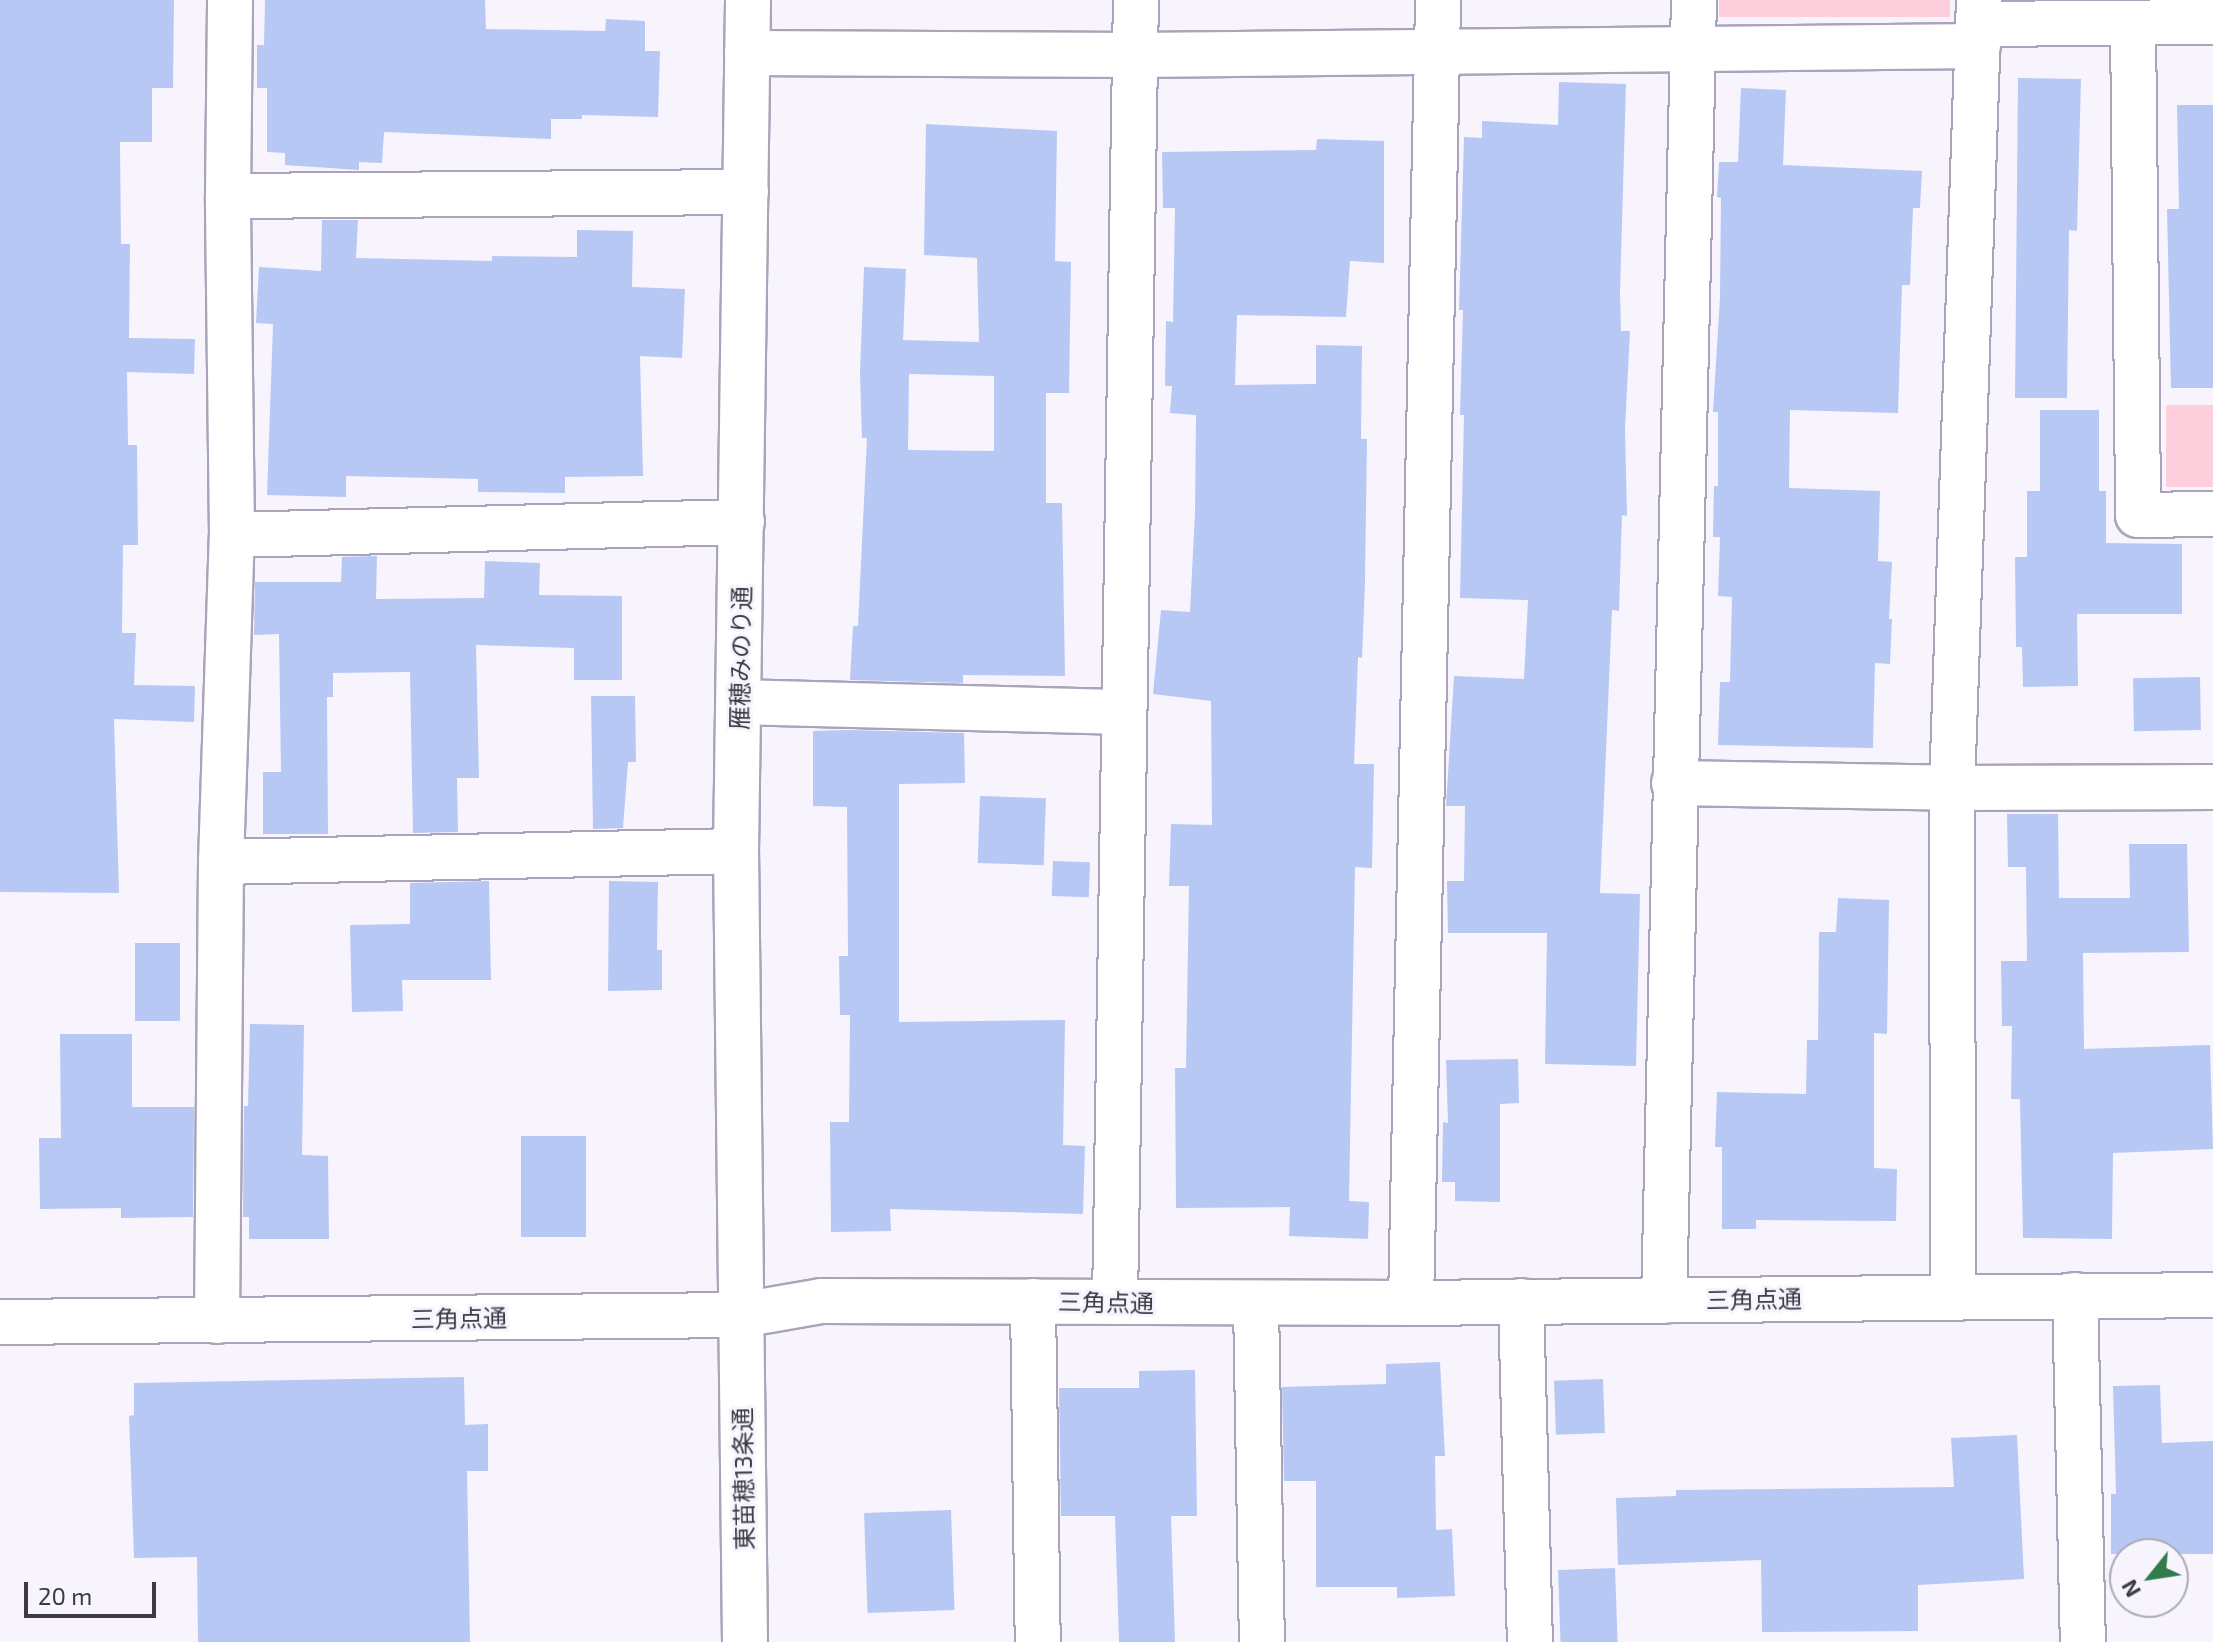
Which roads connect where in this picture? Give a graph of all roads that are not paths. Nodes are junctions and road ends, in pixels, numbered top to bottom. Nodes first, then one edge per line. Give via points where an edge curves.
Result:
1 (230, 0) edge
2 (748, 0) edge
3 (1136, 0) edge
4 (1438, 0) edge
5 (1694, 0) edge
6 (2213, 22) edge
7 (1979, 23) edge
8 (2133, 23) junction
9 (1693, 51) junction
10 (1437, 52) junction
11 (747, 53) junction
12 (1135, 55) junction
13 (746, 192) junction
14 (228, 196) junction
15 (2213, 514) edge
16 (742, 522) junction
17 (232, 535) junction
18 (739, 702) junction
19 (1123, 712) junction
20 (1674, 783) junction
21 (2213, 787) edge
22 (1952, 788) junction
23 (736, 851) junction
24 (221, 862) junction
25 (2075, 1295) junction
26 (2213, 1295) edge
27 (1953, 1296) junction
28 (1033, 1301) junction
29 (1521, 1301) junction
30 (1664, 1301) junction
31 (1115, 1302) junction
32 (1256, 1303) junction
33 (1411, 1303) junction
34 (741, 1315) junction
35 (217, 1321) junction
36 (0, 1322) edge
37 (745, 1642) edge
38 (1038, 1642) edge
39 (1262, 1642) edge
40 (1530, 1642) edge
41 (2083, 1642) edge

1 - 14 street
2 - 11 street, 雁穂みのり通
3 - 12 street
4 - 10 street
5 - 9 street
6 - 8 street
7 - 8 street
7 - 9 street
7 - 22 street
8 - 15 street via 2138,515
9 - 10 street
9 - 20 street
10 - 12 street
10 - 33 street
11 - 12 street
11 - 13 street, 雁穂みのり通
12 - 19 street
13 - 14 street
13 - 16 street, 雁穂みのり通
14 - 17 street
16 - 17 street
16 - 18 street, 雁穂みのり通
17 - 24 street
18 - 19 street
18 - 23 street, 雁穂みのり通
19 - 31 street
20 - 22 street
20 - 30 street
21 - 22 street
22 - 27 street
23 - 24 street
23 - 34 street, 雁穂みのり通
24 - 35 street
25 - 26 street, 三角点通
25 - 27 street, 三角点通
25 - 41 street
27 - 30 street, 三角点通
28 - 31 street, 三角点通
28 - 34 street, 三角点通 via 821,1301
28 - 38 street
29 - 30 street, 三角点通
29 - 33 street, 三角点通
29 - 40 street
31 - 32 street, 三角点通
32 - 33 street, 三角点通
32 - 39 street
34 - 35 street, 三角点通
34 - 37 street, 東苗穂13条通
35 - 36 street, 三角点通

